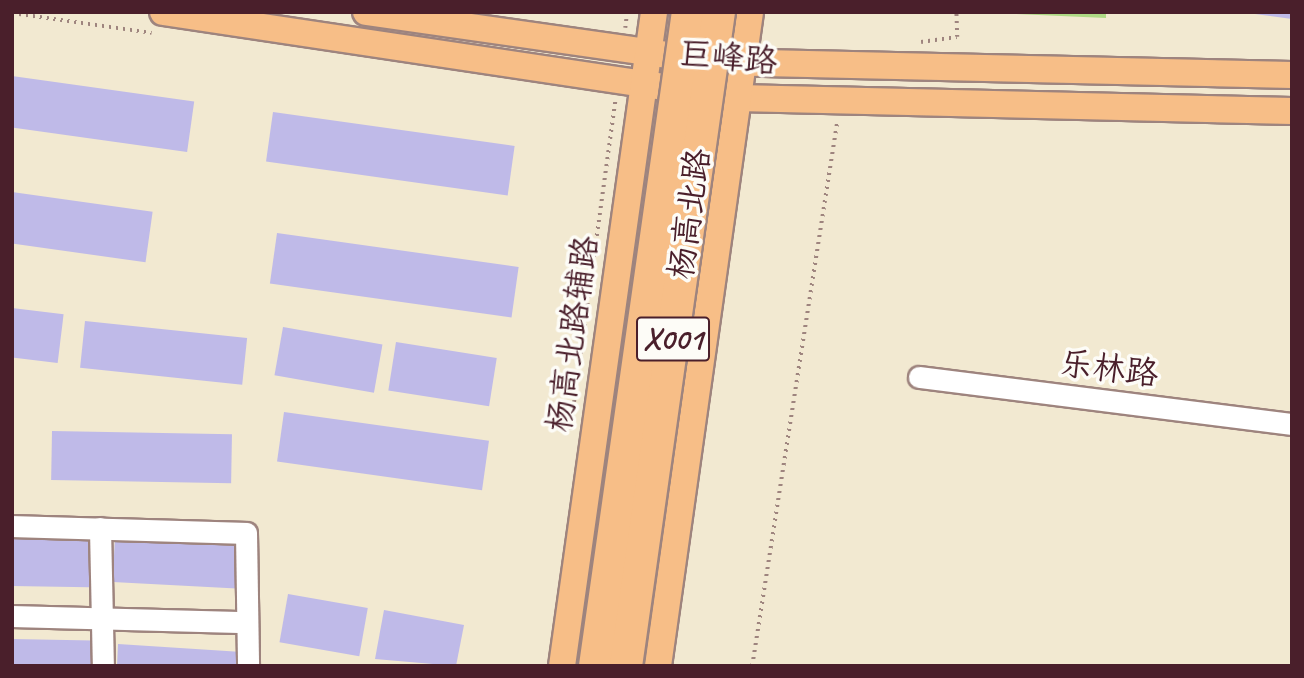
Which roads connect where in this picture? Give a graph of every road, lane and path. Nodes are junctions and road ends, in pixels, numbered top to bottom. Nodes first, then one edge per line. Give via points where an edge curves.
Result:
1 (163, 12) edge
2 (366, 12) edge
3 (626, 12) edge
4 (654, 12) edge
5 (688, 12) edge
6 (719, 12) edge
7 (750, 12) edge
8 (956, 12) edge
9 (908, 44) dead end
10 (636, 50) junction
11 (743, 62) junction
12 (1292, 75) edge
13 (617, 81) junction
14 (643, 85) junction
15 (738, 98) junction
16 (846, 99) junction
17 (1292, 111) edge
18 (919, 377) dead end
19 (1292, 424) edge
20 (568, 445) dead end
21 (12, 526) edge
22 (100, 528) junction
23 (12, 616) edge
24 (103, 618) junction
25 (247, 622) junction
26 (103, 666) edge
27 (248, 666) edge
28 (562, 666) edge
29 (595, 666) edge
30 (626, 666) edge
31 (658, 666) edge
32 (752, 666) edge

1 - 13 main road, 巨峰路
2 - 10 main road, 巨峰路
3 - 10 path
4 - 10 main road, 杨高北路辅路 / X001
5 - 29 highway, 杨高北路 / X001, bridge
6 - 30 highway, 杨高北路 / X001, bridge
7 - 11 main road, X001
8 - 9 path via 957,37
10 - 11 main road, 巨峰路
10 - 14 main road, 杨高北路辅路 / X001
11 - 12 main road, 巨峰路
11 - 15 main road, X001
13 - 14 main road, 巨峰路
13 - 20 path
14 - 15 main road, 巨峰路
14 - 28 main road, 杨高北路辅路 / X001
15 - 16 main road, 巨峰路
15 - 31 main road, X001
16 - 17 main road, 巨峰路
16 - 32 path via 833,133
18 - 19 street, 乐林路
21 - 22 street
22 - 24 street
22 - 25 street via 246,533
23 - 24 street
24 - 25 street
24 - 26 street
25 - 27 street

